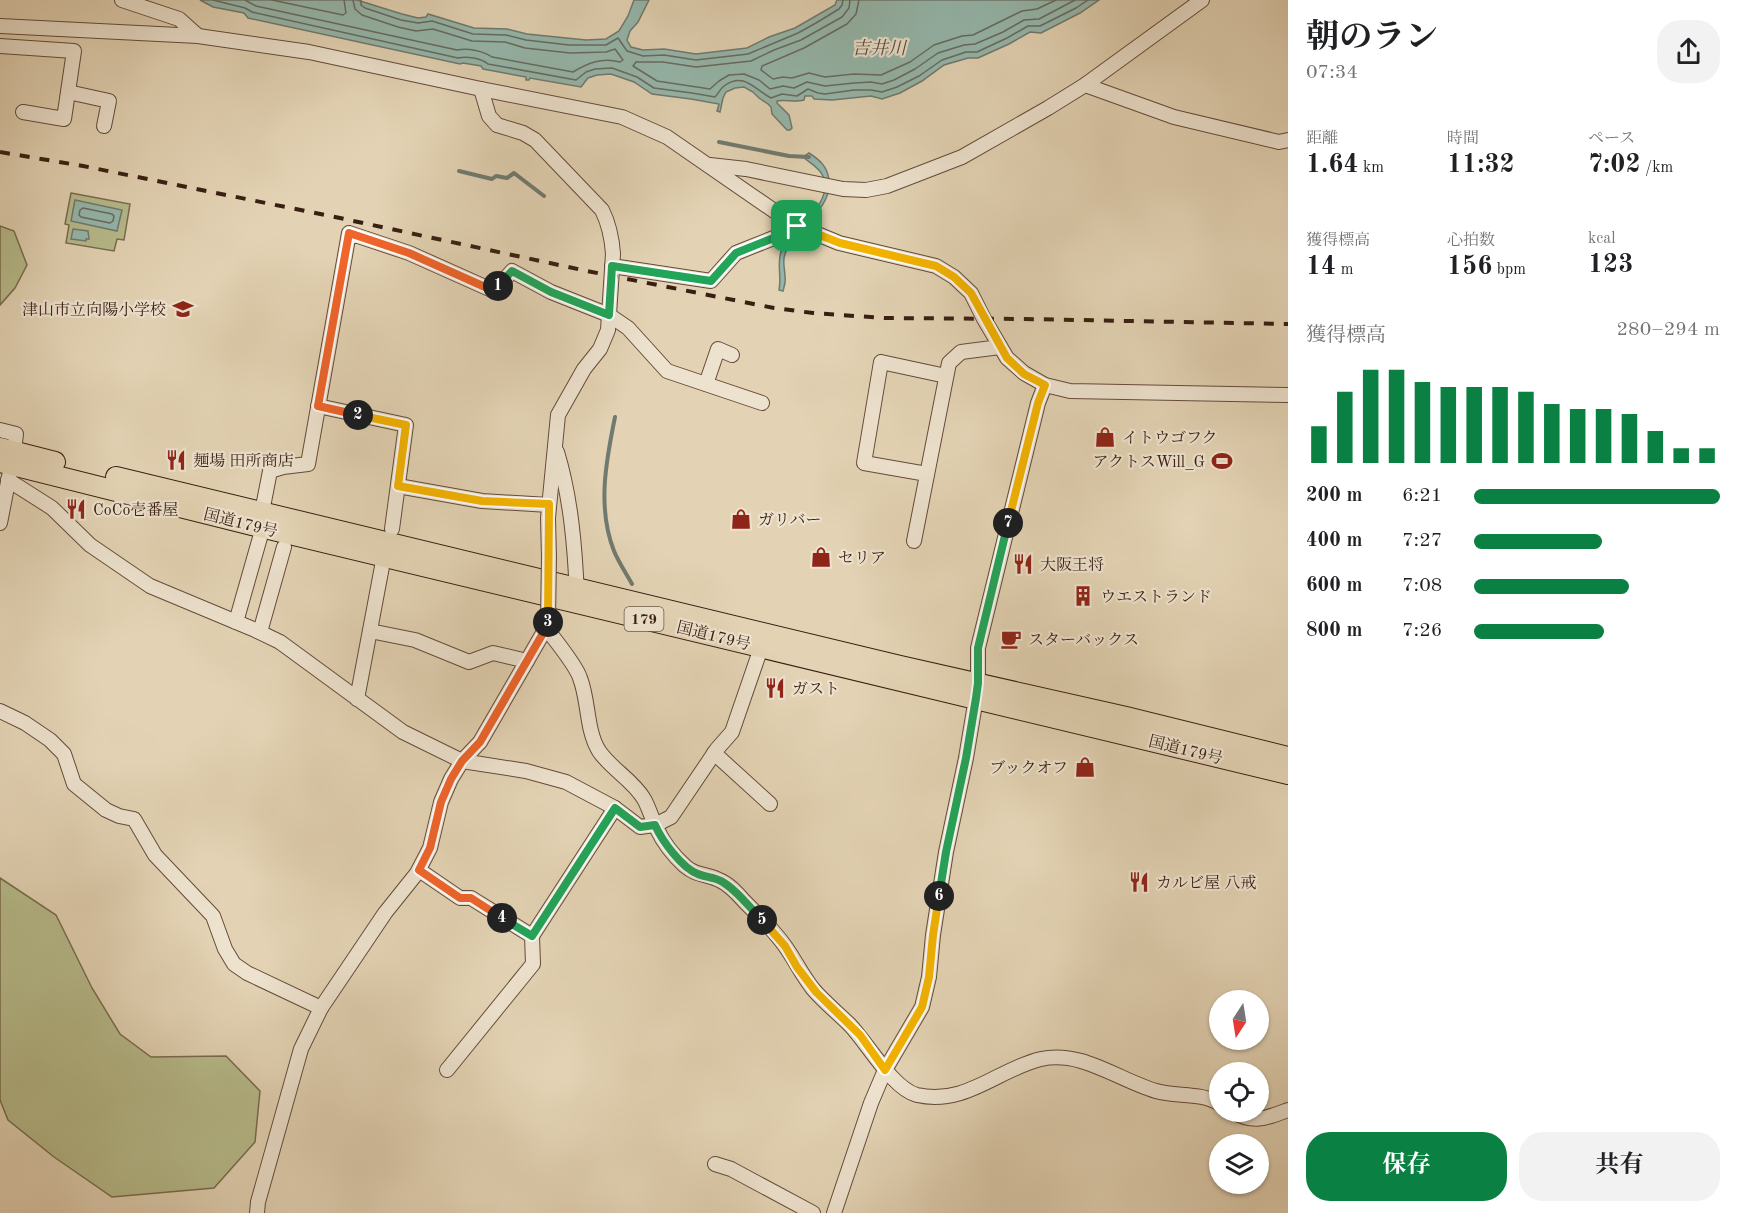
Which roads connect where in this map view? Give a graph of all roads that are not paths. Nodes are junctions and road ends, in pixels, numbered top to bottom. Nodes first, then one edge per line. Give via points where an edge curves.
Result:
1 (123, 0) edge
2 (1202, 0) edge
3 (0, 26) edge
4 (17, 27) junction
5 (198, 36) junction
6 (0, 46) edge
7 (15, 47) junction
8 (1085, 85) junction
9 (481, 89) junction
10 (68, 92) junction
11 (23, 112) dead end
12 (104, 126) dead end
13 (1288, 140) edge
14 (707, 165) junction
15 (797, 226) junction
16 (612, 266) junction
17 (609, 315) junction
18 (1000, 347) junction
19 (732, 355) dead end
20 (946, 376) junction
21 (706, 384) junction
22 (1045, 385) junction
23 (1288, 395) edge
24 (762, 403) dead end
25 (318, 406) junction
26 (0, 430) edge
27 (555, 444) junction
28 (7, 461) edge
29 (927, 474) junction
30 (398, 486) junction
31 (549, 504) junction
32 (262, 520) junction
33 (0, 523) edge
34 (392, 529) dead end
35 (914, 542) dead end
36 (284, 547) dead end
37 (384, 556) junction
38 (577, 595) junction
39 (236, 621) junction
40 (547, 624) junction
41 (370, 631) junction
42 (260, 632) junction
43 (764, 640) junction
44 (527, 661) junction
45 (977, 691) junction
46 (357, 699) junction
47 (0, 711) edge
48 (714, 753) junction
49 (1288, 757) edge
50 (462, 761) junction
51 (1288, 774) edge
52 (770, 804) dead end
53 (615, 808) junction
54 (655, 825) junction
55 (419, 870) junction
56 (532, 936) junction
57 (321, 1008) junction
58 (447, 1070) dead end
59 (885, 1070) junction
60 (1209, 1100) edge
61 (1288, 1110) edge
62 (1269, 1118) edge
63 (715, 1164) dead end
64 (257, 1213) edge
65 (813, 1213) edge
66 (834, 1213) edge

1 - 5 street via 179,19
2 - 8 street
3 - 4 street
4 - 5 street
4 - 7 street
5 - 9 street via 309,52
6 - 7 street
7 - 10 street via 74,51
8 - 13 street via 1174,117 1279,142
8 - 14 street via 963,157 886,186 843,189
9 - 14 street via 622,117 667,137
9 - 16 street via 489,116 497,125 534,140 602,210 612,242
10 - 11 street via 64,119
10 - 12 street via 109,101
14 - 15 street
15 - 16 street via 736,253 711,281
15 - 18 street via 840,243 936,266 971,293
16 - 17 street
17 - 21 street via 628,328 667,371
17 - 25 street via 551,292 512,271 494,291 409,253 349,233
17 - 27 street via 600,349 558,415
18 - 20 street via 961,352 949,363
18 - 22 street via 1024,374
19 - 21 street via 718,349
20 - 29 street
20 - 29 street via 881,362 864,463
21 - 24 street
22 - 23 street via 1070,390
22 - 45 street via 978,648
25 - 30 street via 406,425
25 - 32 street via 308,464 270,471
26 - 28 street via 16,434
27 - 31 street
27 - 38 street via 565,478
28 - 32 highway, 国道179号 / 179
28 - 33 street
28 - 39 street via 90,545 150,586
29 - 35 street
30 - 31 street via 482,501
30 - 34 street
31 - 40 street, bridge
32 - 37 highway, 国道179号 / 179
32 - 38 highway, 国道179号 / 179
32 - 39 street
36 - 42 street
37 - 38 highway, 国道179号 / 179
37 - 41 street
38 - 43 highway, 国道179号 / 179
39 - 42 street
40 - 44 street
40 - 54 street via 580,677 600,751 644,799
41 - 44 street via 415,640 469,662 493,653
41 - 46 street
42 - 46 street via 280,642
43 - 45 highway, 国道179号 / 179
43 - 48 street via 732,732
44 - 50 street via 480,742
45 - 49 highway, 国道179号 / 179 via 1126,717
45 - 51 highway, 国道179号 / 179
45 - 59 street via 922,1007
46 - 50 street via 403,732
47 - 57 street via 50,740 64,754 74,784 106,810 134,819 155,855 213,916 234,964
48 - 52 street
48 - 54 street via 671,816
50 - 53 street via 566,782
50 - 55 street via 441,802 430,848
53 - 54 street via 640,827
53 - 56 street
54 - 59 street via 684,865 697,874 719,879 773,931 816,992 860,1035
55 - 56 street via 460,898 471,898
55 - 57 street
56 - 58 street via 533,964
57 - 64 street via 302,1049
59 - 60 street via 899,1086 929,1097 970,1091 1042,1059 1071,1058 1158,1092
59 - 66 street
61 - 62 street
63 - 65 street

